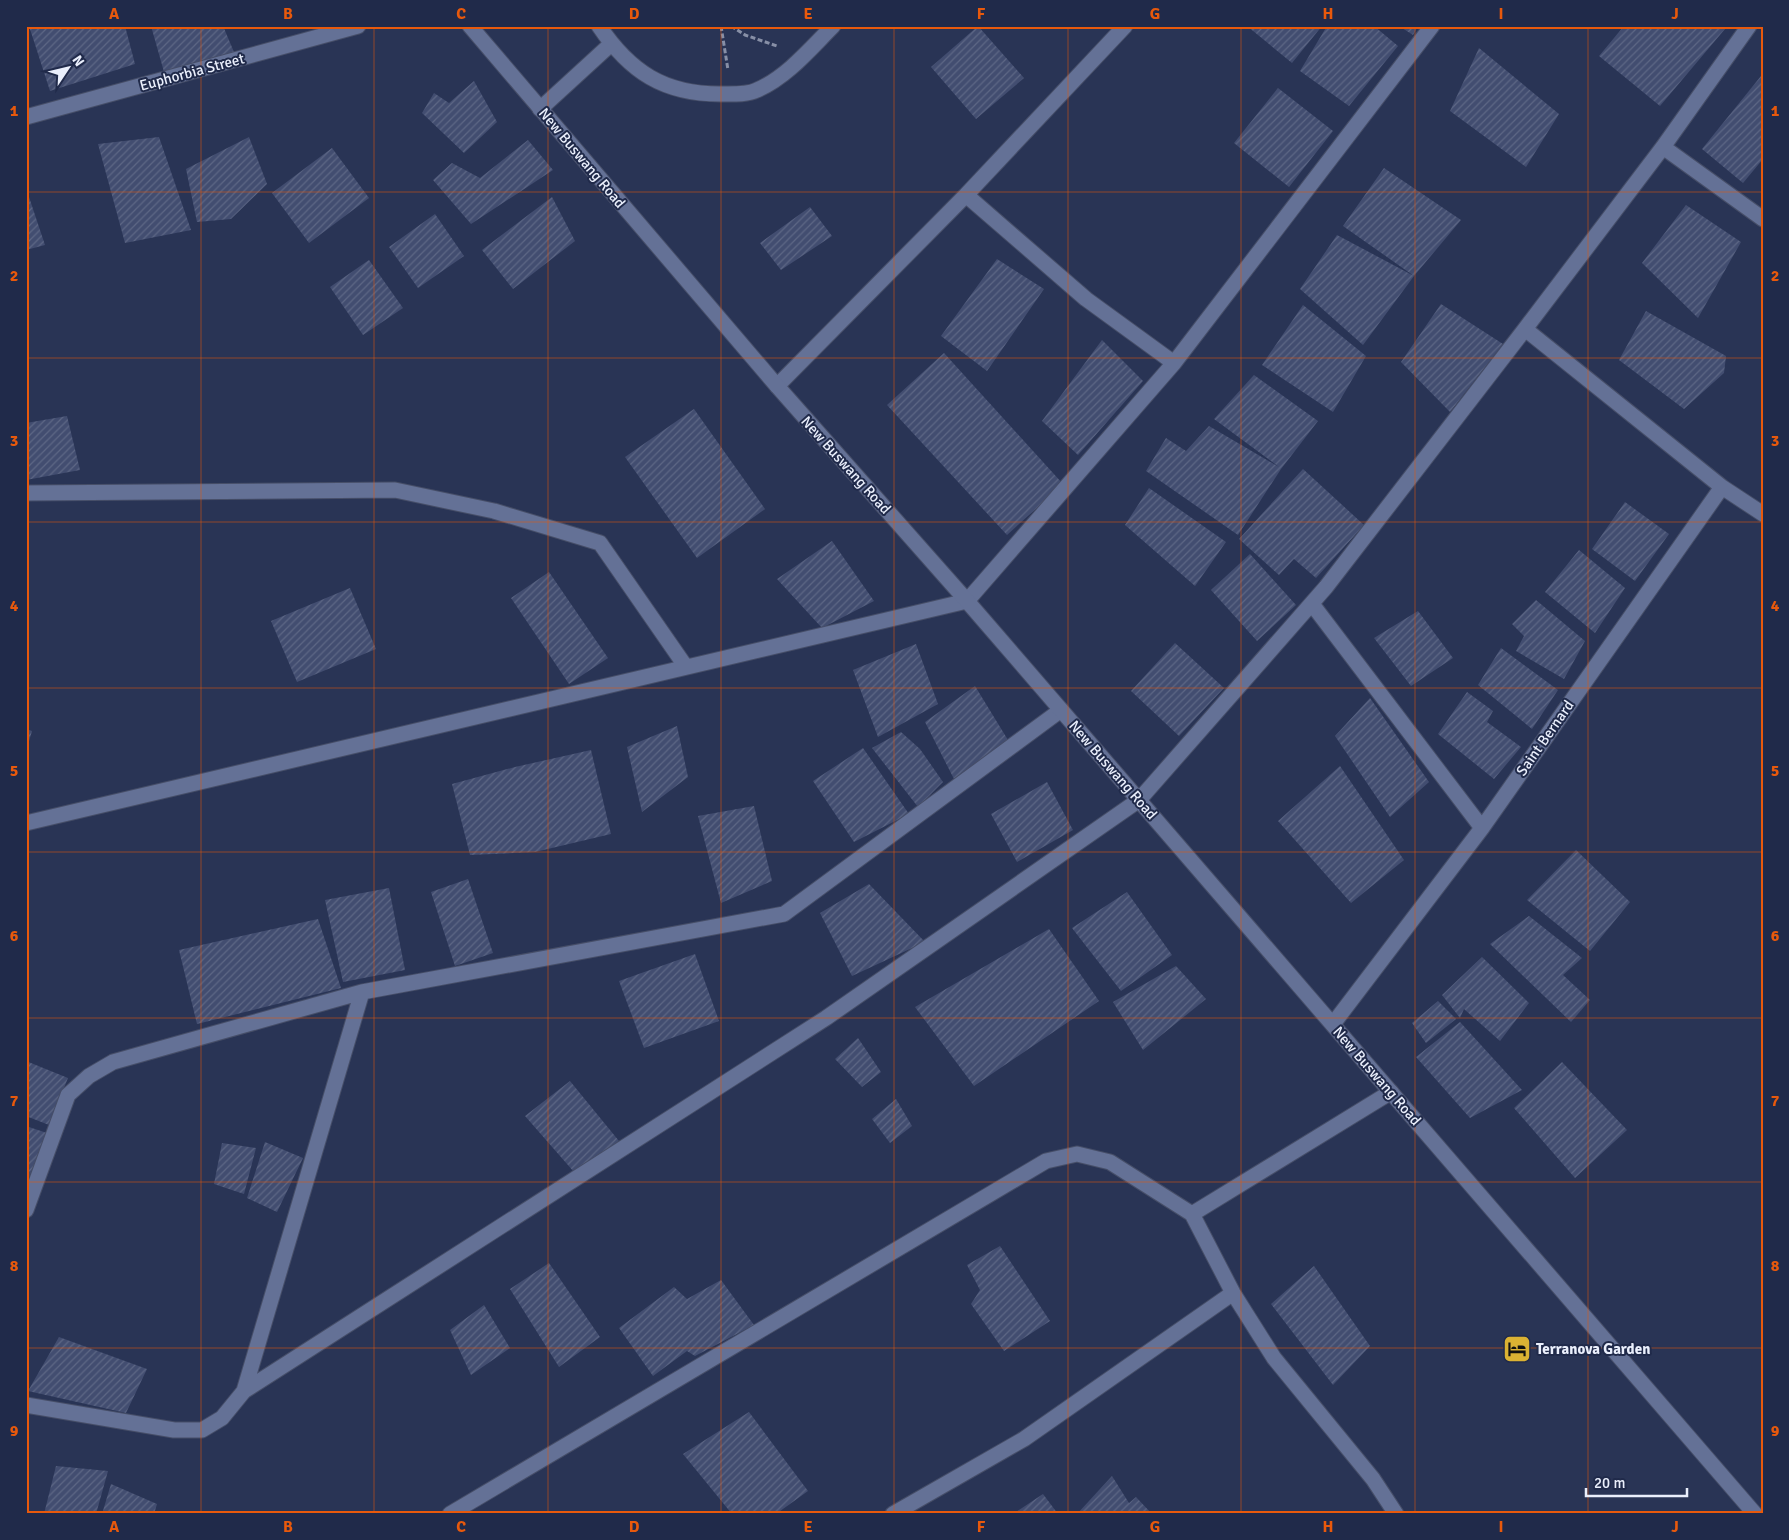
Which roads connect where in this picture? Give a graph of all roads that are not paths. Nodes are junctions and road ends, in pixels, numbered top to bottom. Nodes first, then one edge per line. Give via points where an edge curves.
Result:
1 (358, 26) edge
2 (470, 26) edge
3 (599, 26) edge
4 (833, 26) edge
5 (1125, 26) edge
6 (1432, 26) edge
7 (1749, 26) edge
8 (611, 44) junction
9 (540, 109) junction
10 (26, 117) edge
11 (1663, 147) junction
12 (966, 195) junction
13 (1763, 219) edge
14 (1525, 329) junction
15 (1174, 363) junction
16 (776, 386) junction
17 (1722, 487) junction
18 (26, 493) edge
19 (1763, 514) edge
20 (967, 601) junction
21 (1312, 604) junction
22 (686, 667) junction
23 (1061, 710) junction
24 (1139, 800) junction
25 (26, 823) edge
26 (1482, 828) junction
27 (362, 992) junction
28 (1332, 1024) junction
29 (1391, 1092) junction
30 (26, 1210) edge
31 (1192, 1214) junction
32 (1233, 1293) junction
33 (244, 1391) junction
34 (26, 1405) edge
35 (1390, 1512) edge
36 (450, 1514) edge
37 (893, 1514) edge
38 (1756, 1514) edge

1 - 10 street, Euphorbia Street
2 - 9 street, New Buswang Road
3 - 8 street
4 - 8 street via 779,77 756,91 732,94 698,94 668,87 638,70
5 - 12 street
6 - 15 street
7 - 11 street
8 - 9 street
9 - 16 street, New Buswang Road
11 - 13 street
11 - 14 street
12 - 15 street via 1086,299
12 - 16 street
14 - 17 street
14 - 21 street
15 - 20 street
16 - 20 street, New Buswang Road
17 - 19 street
17 - 26 street, Saint Bernard
18 - 22 street via 395,490 494,511 600,543
20 - 22 street
20 - 23 street, New Buswang Road
21 - 24 street
21 - 26 street
22 - 25 street
23 - 24 street, New Buswang Road
23 - 27 street via 784,914
24 - 28 street, New Buswang Road
24 - 33 street via 826,1018
26 - 28 street, Saint Bernard
27 - 30 street via 113,1062 89,1076 68,1095
27 - 33 street
28 - 29 street, New Buswang Road
29 - 31 street
29 - 38 street, New Buswang Road
31 - 32 street
31 - 36 street via 1110,1162 1077,1154 1046,1161
32 - 35 street via 1274,1358 1372,1479
32 - 37 street via 1024,1439
33 - 34 street via 222,1418 202,1430 174,1430

